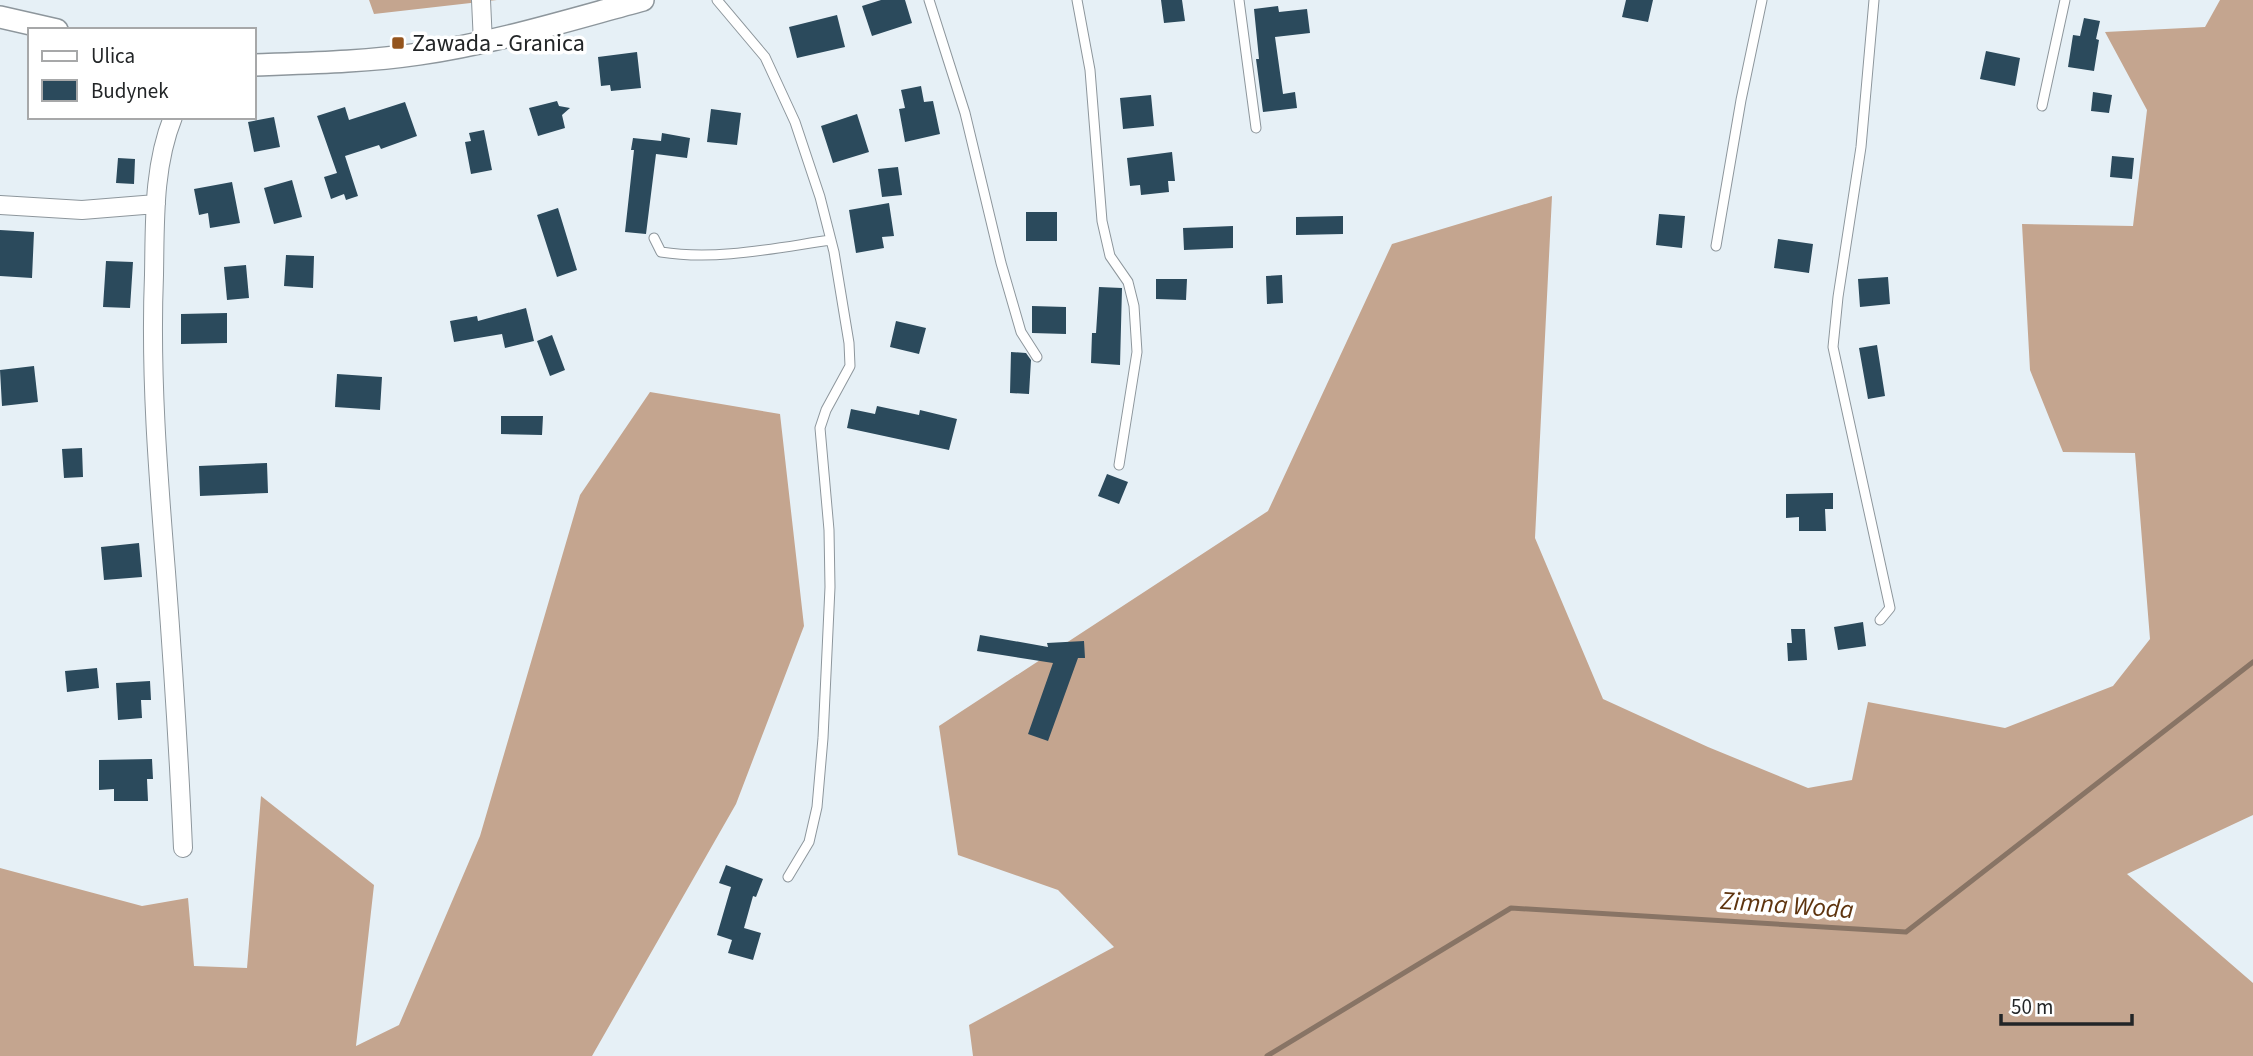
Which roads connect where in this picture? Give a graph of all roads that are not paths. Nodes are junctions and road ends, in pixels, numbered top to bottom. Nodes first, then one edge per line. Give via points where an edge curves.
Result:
1 (481, 0) edge
2 (643, 0) edge
3 (717, 0) edge
4 (929, 0) edge
5 (1077, 0) edge
6 (1239, 0) edge
7 (1762, 0) edge
8 (1874, 0) edge
9 (2066, 0) edge
10 (0, 16) edge
11 (49, 28) edge
12 (483, 43) junction
13 (256, 65) edge
14 (2042, 106) dead end
15 (172, 119) edge
16 (1256, 128) dead end
17 (156, 204) junction
18 (0, 205) edge
19 (654, 238) dead end
20 (831, 240) junction
21 (1716, 246) dead end
22 (1037, 357) dead end
23 (1119, 465) dead end
24 (1880, 620) dead end
25 (183, 848) dead end
26 (788, 877) dead end

1 - 12 street
2 - 12 street
3 - 20 lane via 765,57 794,122
4 - 22 lane via 965,113 1021,332
5 - 23 lane via 1090,70 1102,221 1110,256 1128,282 1134,306 1137,352
6 - 16 lane
7 - 21 lane
8 - 24 lane via 1861,147 1833,347 1890,608
9 - 14 lane
10 - 11 street
12 - 13 street via 368,60
15 - 17 street via 160,159
17 - 18 street via 82,210
17 - 25 street via 154,421
19 - 20 lane via 661,252 683,255 750,252
20 - 26 lane via 850,366 820,428 830,587 823,738 809,842

